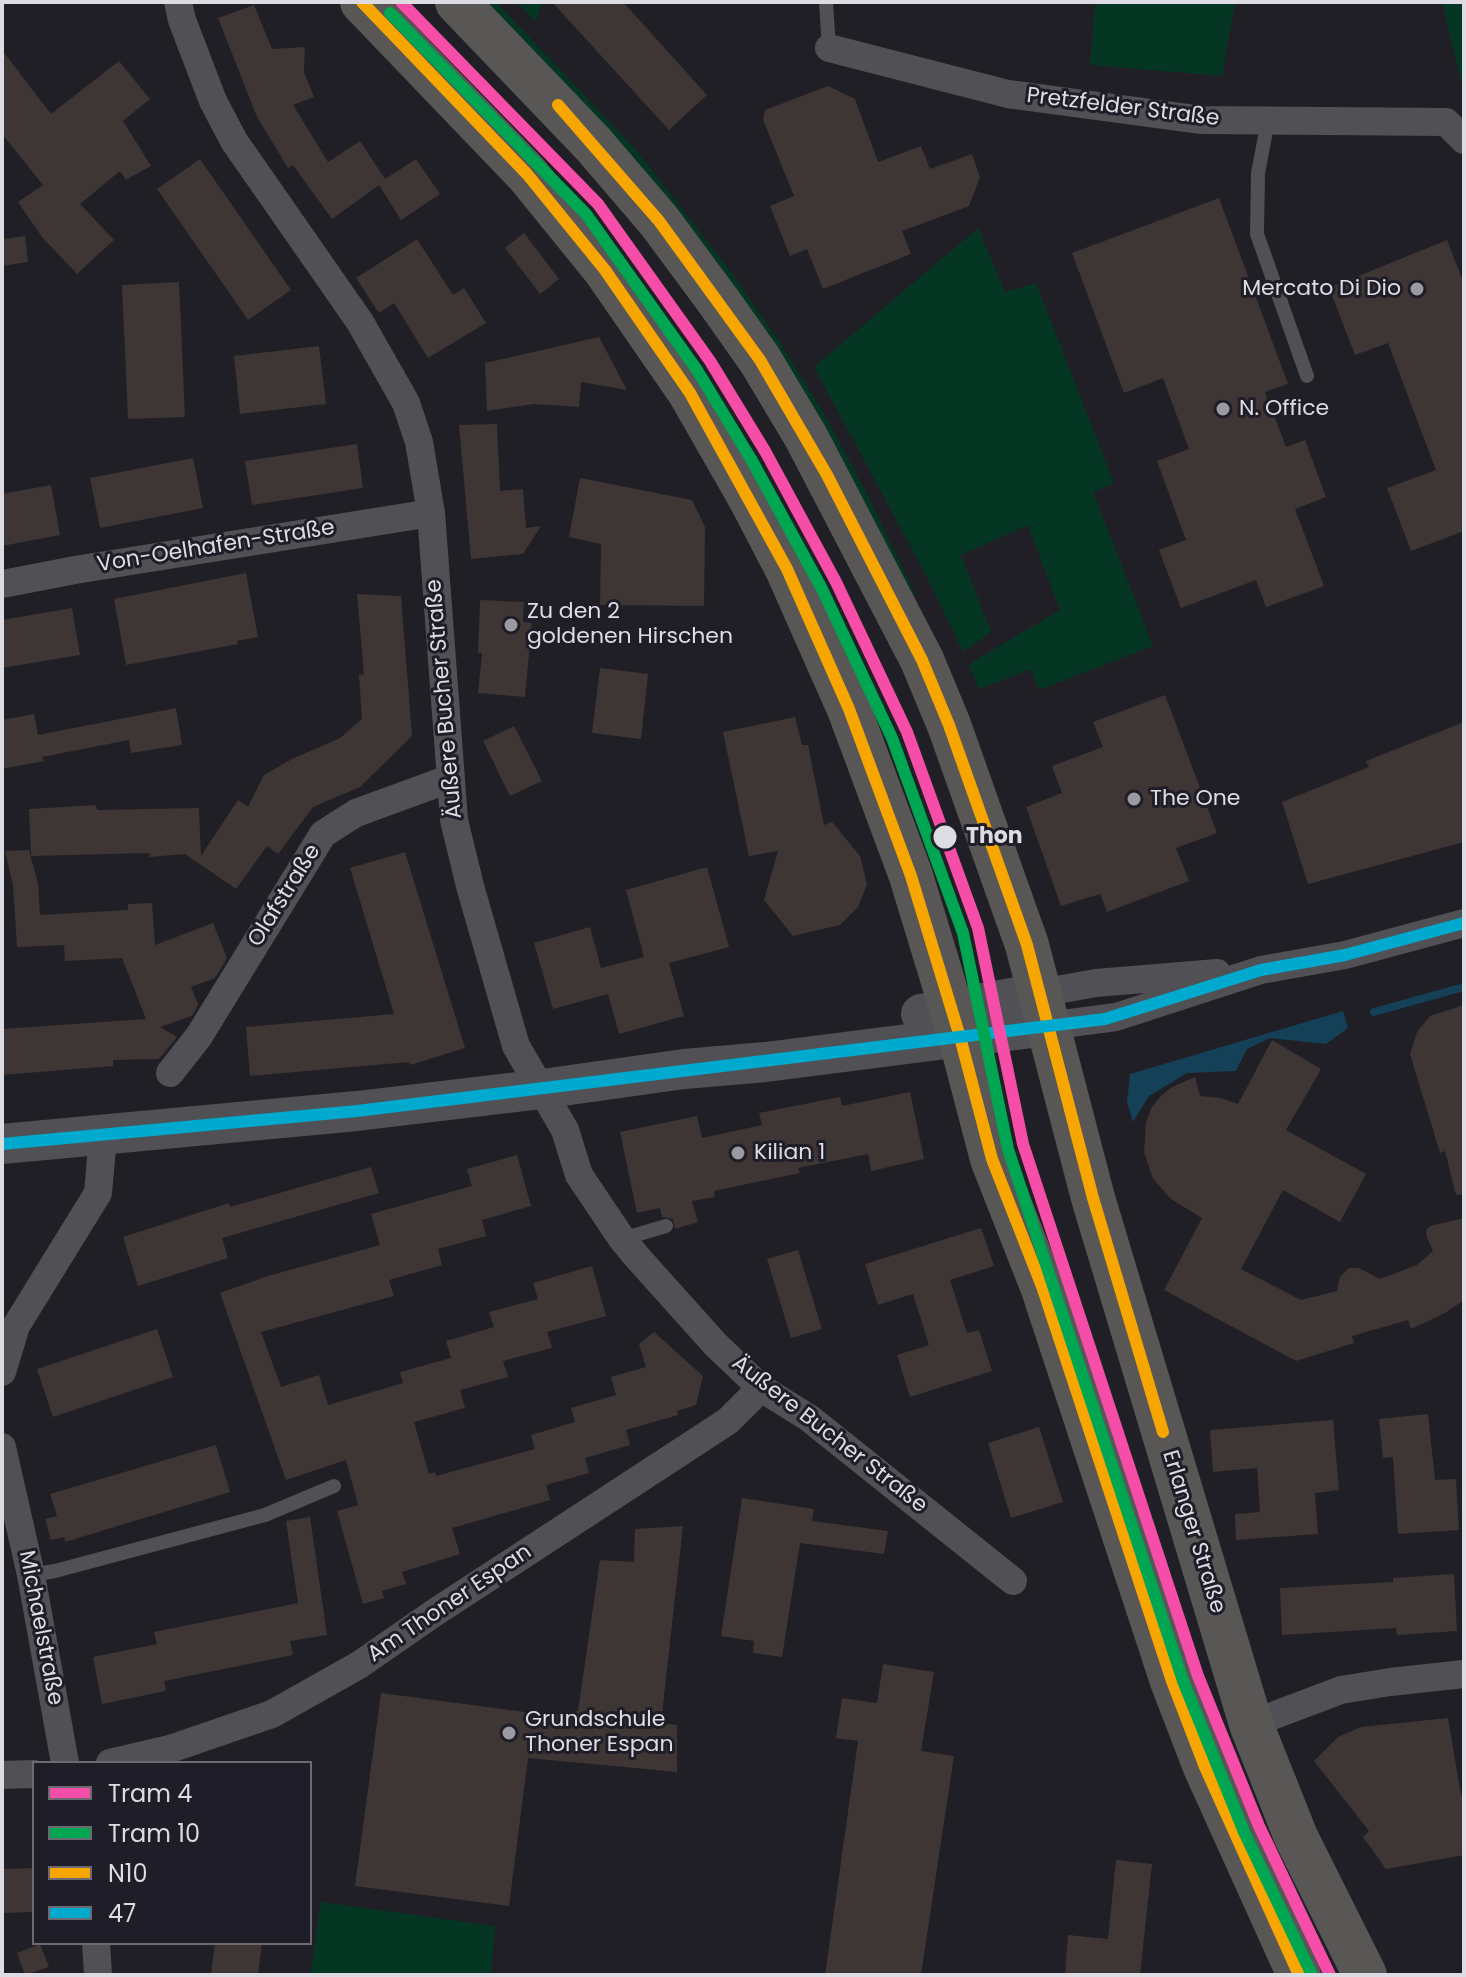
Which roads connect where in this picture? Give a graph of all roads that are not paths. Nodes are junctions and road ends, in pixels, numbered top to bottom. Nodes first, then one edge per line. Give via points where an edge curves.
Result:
1 (178, 2) edge
2 (362, 2) edge
3 (457, 2) edge
4 (826, 2) edge
5 (829, 48) joint
6 (1268, 121) junction
7 (1464, 140) edge
8 (1307, 376) dead end
9 (431, 513) junction
10 (2, 584) edge
11 (449, 779) junction
12 (1464, 923) edge
13 (1044, 1010) junction
14 (956, 1023) junction
15 (170, 1073) dead end
16 (542, 1089) junction
17 (103, 1137) junction
18 (2, 1144) edge
19 (666, 1226) dead end
20 (622, 1239) junction
21 (2, 1372) edge
22 (761, 1388) junction
23 (2, 1447) edge
24 (334, 1486) dead end
25 (31, 1575) junction
26 (1013, 1581) dead end
27 (1464, 1674) edge
28 (1251, 1724) junction
29 (65, 1761) edge
30 (119, 1761) edge
31 (32, 1774) edge
32 (2, 1775) edge
33 (96, 1945) edge
34 (98, 1975) edge
35 (1299, 1975) edge
36 (1365, 1975) edge

1 - 9 street, Äußere Bucher Straße via 213,101 234,141 360,322 406,403 419,442
2 - 14 main road via 558,210 690,393 769,533 844,697 911,876
3 - 13 main road, Erlanger Straße via 563,111 659,221 760,360 806,437 941,705 1017,915
4 - 5 lane
5 - 6 street, Pretzfelder Straße via 1008,94 1202,120
6 - 7 street, Pretzfelder Straße via 1446,122
6 - 8 lane via 1258,173 1257,234
9 - 10 street, Von-Oelhafen-Straße
9 - 11 street, Äußere Bucher Straße
11 - 15 street, Olafstraße via 356,813 323,834 199,1036
11 - 16 street, Äußere Bucher Straße via 470,886 516,1046
12 - 13 street via 1345,955 1261,970 1096,983
13 - 14 main road
13 - 28 main road, Erlanger Straße via 1093,1198
14 - 16 main road via 766,1062
14 - 35 main road via 992,1159 1043,1289 1178,1696
16 - 17 main road
16 - 20 street, Äußere Bucher Straße via 565,1130 579,1175
17 - 18 main road
17 - 21 street via 98,1193 16,1326
19 - 20 lane
20 - 22 street, Äußere Bucher Straße
22 - 26 street, Äußere Bucher Straße via 809,1418
22 - 30 street, Am Thoner Espan via 728,1421 359,1665 272,1714
23 - 25 street, Michaelstraße
24 - 25 lane via 265,1515
25 - 29 street, Michaelstraße
27 - 28 street via 1341,1690
28 - 36 main road, Erlanger Straße via 1296,1837
31 - 32 street
33 - 34 street

